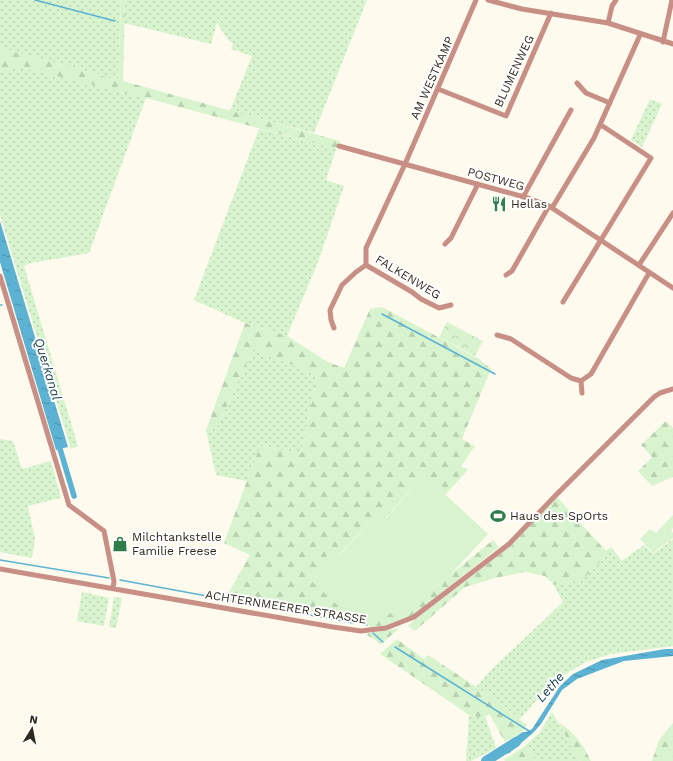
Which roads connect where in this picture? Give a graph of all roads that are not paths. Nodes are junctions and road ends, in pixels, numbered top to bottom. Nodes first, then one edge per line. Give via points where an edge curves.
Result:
1 (476, 0) edge
2 (488, 0) edge
3 (616, 0) edge
4 (672, 0) edge
5 (499, 2) edge
6 (551, 13) junction
7 (608, 23) junction
8 (640, 34) junction
9 (663, 42) junction
10 (673, 44) edge
11 (577, 83) dead end
12 (438, 90) junction
13 (610, 103) junction
14 (571, 110) dead end
15 (601, 125) junction
16 (339, 146) dead end
17 (405, 164) junction
18 (478, 184) junction
19 (523, 197) junction
20 (550, 207) junction
21 (673, 213) edge
22 (601, 241) junction
23 (445, 244) dead end
24 (366, 265) junction
25 (639, 265) junction
26 (649, 273) junction
27 (506, 275) dead end
28 (0, 276) edge
29 (673, 288) edge
30 (563, 302) dead end
31 (452, 305) dead end
32 (334, 328) dead end
33 (497, 335) dead end
34 (581, 381) junction
35 (673, 389) edge
36 (582, 392) dead end
37 (0, 569) edge
38 (113, 589) junction

1 - 12 street, AM WESTKAMP
2 - 5 street
3 - 7 street
4 - 9 street
5 - 6 street via 522,9
6 - 7 street
6 - 12 street, BLUMENWEG via 506,116
7 - 8 street
8 - 9 street
8 - 13 street
9 - 10 street
11 - 13 street via 586,93
12 - 17 street, AM WESTKAMP
13 - 15 street
14 - 19 street
15 - 20 street
15 - 22 street via 651,158
16 - 17 street, POSTWEG
17 - 18 street, POSTWEG
17 - 24 street, FALKENWEG via 366,248
18 - 19 street, POSTWEG
18 - 23 street via 451,238
19 - 20 street, POSTWEG
20 - 22 street, POSTWEG
20 - 27 street via 512,271
21 - 25 street
22 - 25 street, POSTWEG
22 - 30 street
24 - 31 street, FALKENWEG via 439,308
24 - 32 street via 342,285 330,310
25 - 26 street, POSTWEG
26 - 29 street, POSTWEG
26 - 34 street via 591,374
28 - 38 street via 69,505 104,531 114,581
33 - 34 street via 511,339 571,378
34 - 36 street
35 - 38 street, ACHTERNMEERER STRASSE via 654,397 509,544 414,617 386,628 361,631
37 - 38 street, ACHTERNMEERER STRASSE

